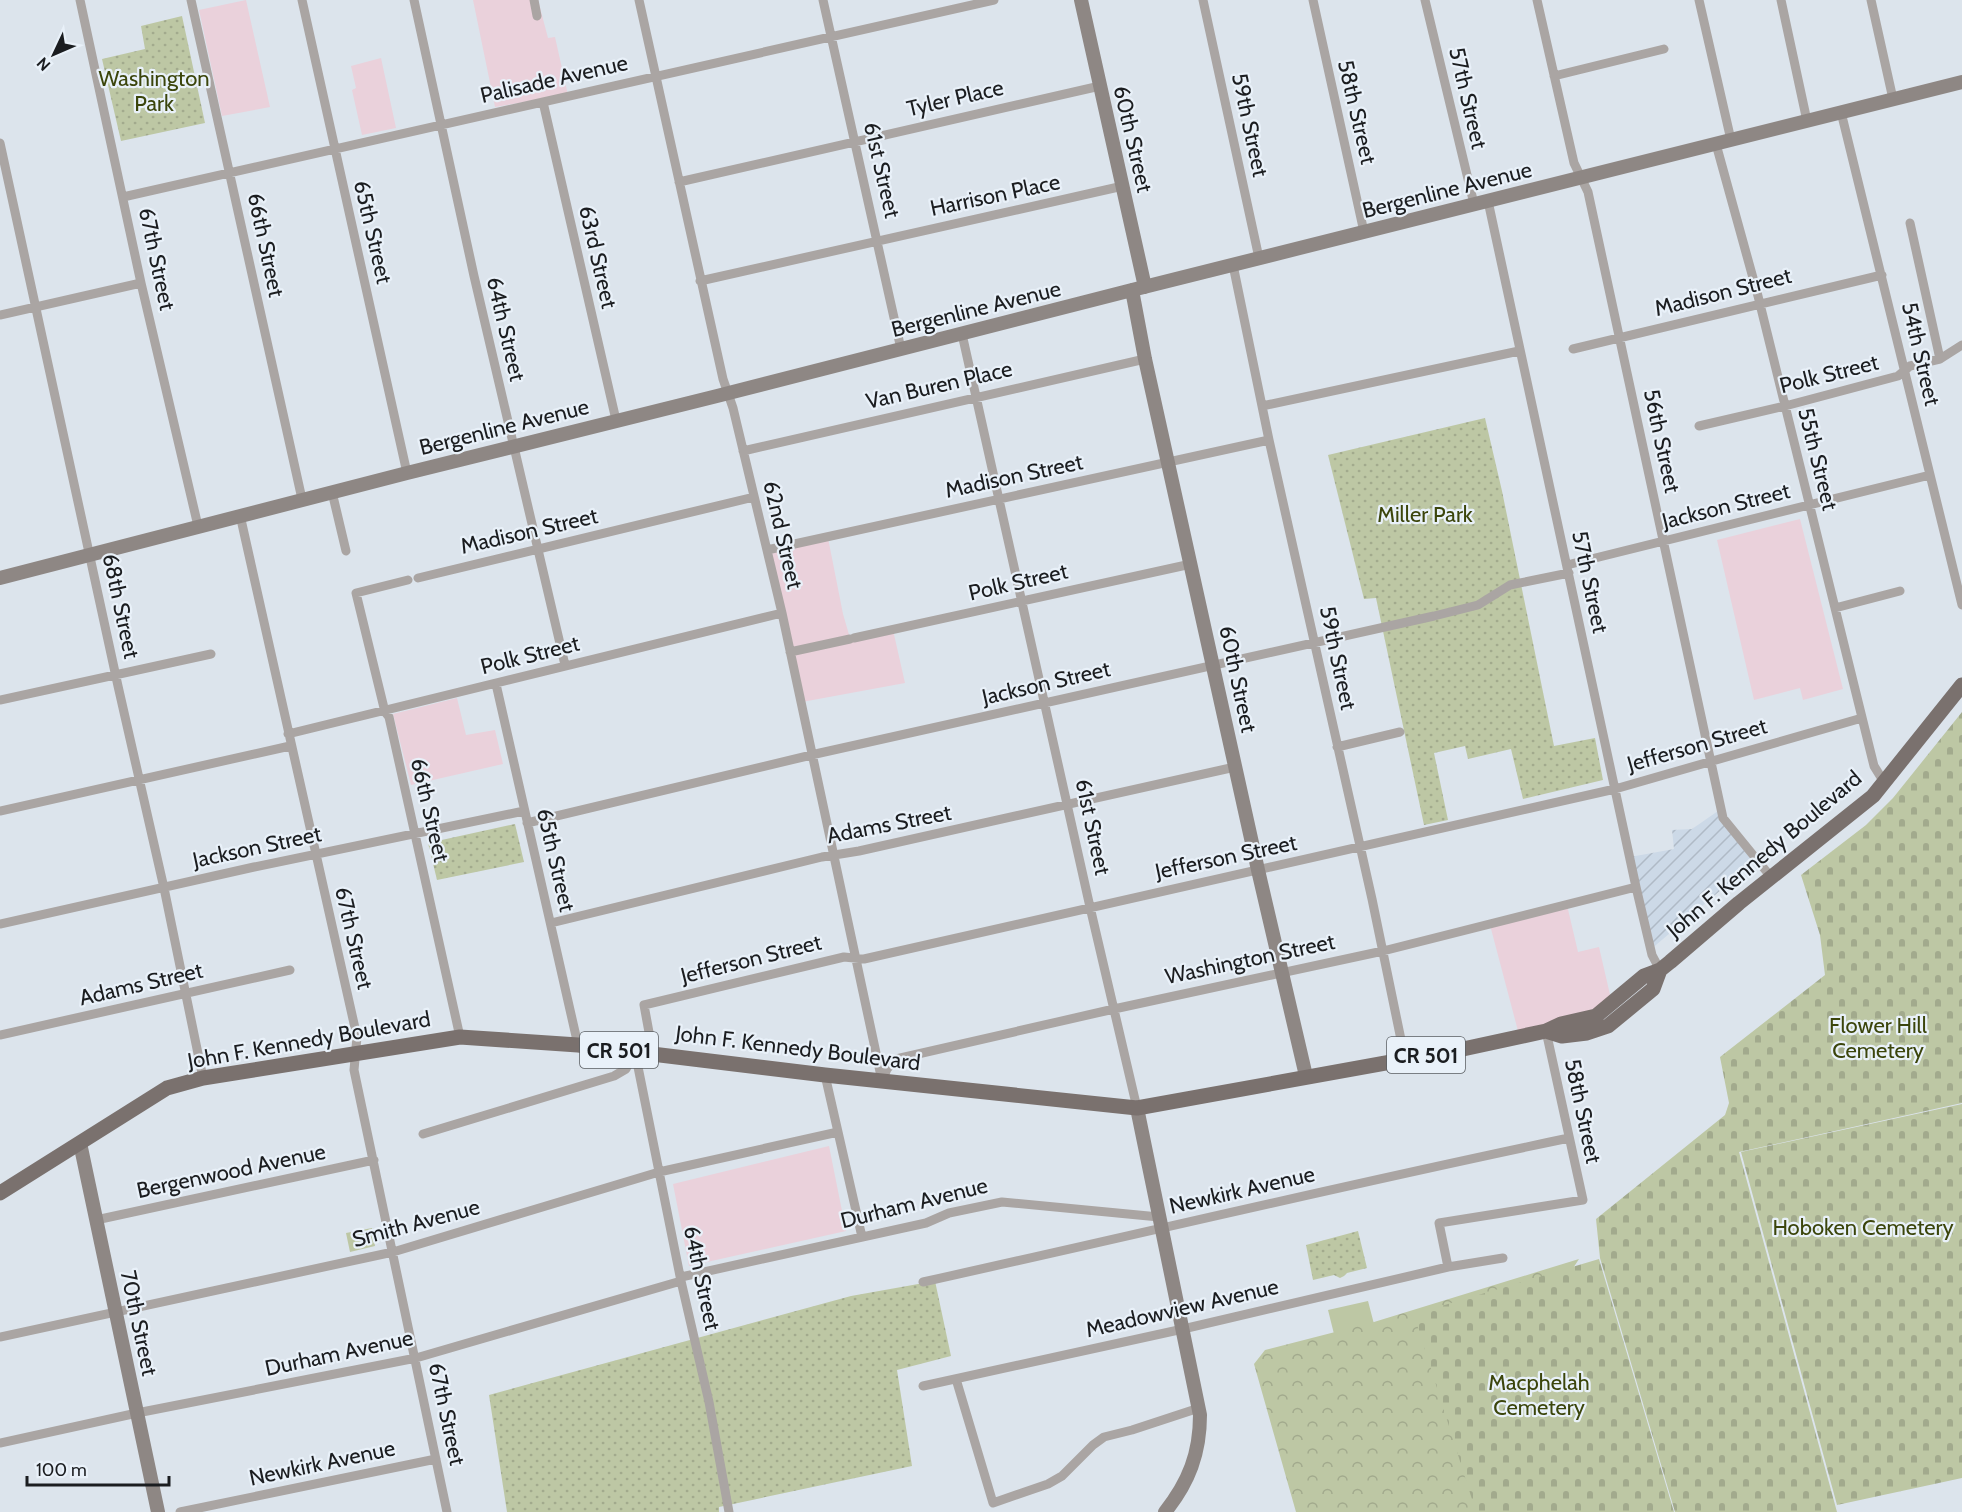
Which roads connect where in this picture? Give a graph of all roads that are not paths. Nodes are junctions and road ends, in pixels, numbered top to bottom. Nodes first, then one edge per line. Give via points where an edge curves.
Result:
1 (80, 0) edge
2 (192, 0) edge
3 (302, 0) edge
4 (414, 0) edge
5 (534, 0) edge
6 (639, 0) edge
7 (823, 0) edge
8 (994, 0) edge
9 (1081, 0) edge
10 (1203, 0) edge
11 (1313, 0) edge
12 (1425, 0) edge
13 (1536, 0) edge
14 (1699, 0) edge
15 (1781, 0) edge
16 (1871, 0) edge
17 (537, 16) dead end
18 (831, 36) junction
19 (1664, 49) dead end
20 (657, 76) junction
21 (1554, 76) junction
22 (1962, 82) edge
23 (1100, 86) junction
24 (1893, 99) junction
25 (543, 102) junction
26 (1841, 112) junction
27 (1807, 121) junction
28 (441, 125) junction
29 (1731, 140) junction
30 (854, 141) junction
31 (0, 142) edge
32 (1716, 144) junction
33 (334, 149) junction
34 (230, 173) junction
35 (1581, 178) junction
36 (679, 182) junction
37 (1123, 186) junction
38 (123, 197) junction
39 (1481, 203) junction
40 (1910, 223) dead end
41 (1364, 232) junction
42 (877, 242) junction
43 (1259, 258) junction
44 (1233, 265) junction
45 (1882, 274) junction
46 (700, 281) junction
47 (141, 283) junction
48 (1138, 289) junction
49 (1760, 304) junction
50 (36, 307) junction
51 (0, 315) edge
52 (962, 334) junction
53 (1619, 338) junction
54 (1962, 345) edge
55 (901, 349) junction
56 (1573, 349) dead end
57 (1519, 351) junction
58 (1144, 359) junction
59 (1940, 359) junction
60 (1905, 371) junction
61 (728, 394) junction
62 (975, 397) junction
63 (1262, 406) junction
64 (1785, 406) junction
65 (616, 420) junction
66 (1699, 426) dead end
67 (1269, 440) junction
68 (514, 447) junction
69 (743, 451) junction
70 (1169, 462) junction
71 (406, 473) junction
72 (1930, 475) junction
73 (332, 492) junction
74 (754, 497) junction
75 (302, 499) junction
76 (999, 499) junction
77 (1810, 506) junction
78 (240, 515) junction
79 (198, 526) junction
80 (1664, 542) junction
81 (537, 550) junction
82 (767, 550) junction
83 (346, 551) dead end
84 (90, 554) junction
85 (1191, 564) junction
86 (1568, 569) junction
87 (0, 578) edge
88 (418, 578) dead end
89 (408, 580) dead end
90 (1900, 591) dead end
91 (1023, 601) junction
92 (1962, 605) edge
93 (1835, 609) junction
94 (782, 613) junction
95 (1315, 644) junction
96 (790, 652) junction
97 (211, 654) dead end
98 (565, 665) junction
99 (1213, 666) junction
100 (116, 674) junction
101 (496, 684) junction
102 (1962, 685) edge
103 (0, 700) edge
104 (1044, 703) junction
105 (385, 712) junction
106 (1862, 718) junction
107 (1400, 732) dead end
108 (288, 734) junction
109 (290, 746) junction
110 (1337, 747) junction
111 (812, 755) junction
112 (1710, 762) junction
113 (1235, 768) junction
114 (139, 779) junction
115 (1884, 782) junction
116 (1615, 789) junction
117 (1067, 806) junction
118 (0, 810) edge
119 (524, 811) junction
120 (527, 823) junction
121 (415, 832) junction
122 (1360, 847) junction
123 (315, 854) junction
124 (834, 856) junction
125 (1258, 870) junction
126 (1771, 877) junction
127 (1636, 887) junction
128 (164, 888) junction
129 (1090, 907) junction
130 (551, 923) junction
131 (0, 924) edge
132 (1383, 951) junction
133 (855, 957) junction
134 (290, 970) dead end
135 (1660, 970) junction
136 (1281, 972) junction
137 (187, 993) junction
138 (1114, 1009) junction
139 (1546, 1031) junction
140 (0, 1035) edge
141 (460, 1037) junction
142 (578, 1045) junction
143 (635, 1052) junction
144 (653, 1054) junction
145 (355, 1055) junction
146 (1405, 1059) junction
147 (825, 1075) junction
148 (1306, 1076) junction
149 (203, 1078) junction
150 (882, 1081) junction
151 (1137, 1108) junction
152 (838, 1132) junction
153 (423, 1134) dead end
154 (1569, 1138) junction
155 (80, 1143) junction
156 (374, 1160) junction
157 (659, 1172) junction
158 (0, 1193) edge
159 (96, 1220) junction
160 (1161, 1223) junction
161 (862, 1236) junction
162 (393, 1252) junction
163 (1503, 1258) dead end
164 (1448, 1267) junction
165 (681, 1279) junction
166 (923, 1282) dead end
167 (115, 1313) junction
168 (1183, 1329) junction
169 (0, 1337) edge
170 (416, 1358) junction
171 (956, 1379) junction
172 (923, 1386) dead end
173 (1199, 1408) junction
174 (137, 1413) junction
175 (0, 1443) edge
176 (436, 1459) junction
177 (158, 1512) edge
178 (180, 1512) edge
179 (447, 1512) edge
180 (729, 1512) edge
181 (1165, 1512) edge

1 - 38 street, 67th Street
2 - 34 street, 66th Street
3 - 33 street, 65th Street
4 - 28 street, 64th Street
5 - 17 street
6 - 20 street, 62nd Street
7 - 18 street, 61st Street
8 - 18 street, Palisade Avenue
9 - 23 street, 60th Street
10 - 43 street, 59th Street
11 - 41 street, 58th Street
12 - 39 street, 57th Street
13 - 21 street, 56th Street
14 - 29 street
15 - 27 street
16 - 24 street
18 - 20 street, Palisade Avenue
18 - 30 street, 61st Street
19 - 21 street
20 - 25 street, Palisade Avenue
20 - 36 street, 62nd Street
21 - 35 street, 56th Street
22 - 24 street, Bergenline Avenue
23 - 30 street, Tyler Place
23 - 37 street, 60th Street
24 - 26 street, Bergenline Avenue
25 - 28 street, Palisade Avenue
25 - 65 street, 63rd Street
26 - 27 street, Bergenline Avenue
26 - 45 street, 54th Street
27 - 29 street, Bergenline Avenue
28 - 33 street, Palisade Avenue
28 - 68 street, 64th Street
29 - 32 street, Bergenline Avenue
30 - 36 street, Tyler Place
30 - 42 street, 61st Street
31 - 50 street, 68th Street
32 - 35 street, Bergenline Avenue
32 - 49 street, 55th Street
33 - 34 street, Palisade Avenue
33 - 71 street, 65th Street
34 - 38 street, Palisade Avenue
34 - 75 street, 66th Street
35 - 39 street, Bergenline Avenue
35 - 53 street, 56th Street via 1588,192
36 - 46 street, 62nd Street
37 - 42 street, Harrison Place
37 - 48 street, 60th Street
38 - 47 street, 67th Street
39 - 41 street, Bergenline Avenue
39 - 57 street, 57th Street
40 - 59 street
41 - 43 street, Bergenline Avenue
42 - 46 street, Harrison Place
42 - 55 street, 61st Street
43 - 44 street, Bergenline Avenue
44 - 48 street, Bergenline Avenue
44 - 63 street, 59th Street
45 - 49 street, Madison Street
45 - 60 street, 54th Street
46 - 61 street, 62nd Street
47 - 50 street
47 - 79 street, 67th Street
48 - 52 street, Bergenline Avenue
48 - 58 street, 60th Street
49 - 53 street, Madison Street
49 - 64 street, 55th Street
50 - 51 street
50 - 84 street, 68th Street
52 - 55 street, Bergenline Avenue
52 - 62 street, 61st Street
53 - 56 street, Madison Street
53 - 80 street, 56th Street
54 - 59 street, Polk Street
55 - 61 street, Bergenline Avenue
57 - 63 street
57 - 86 street, 57th Street
58 - 62 street, Van Buren Place
58 - 70 street, 60th Street
59 - 60 street, Polk Street via 1910,366
60 - 64 street, Polk Street
60 - 72 street, 54th Street
61 - 65 street, Bergenline Avenue
61 - 69 street, 62nd Street
62 - 69 street, Van Buren Place
62 - 76 street, 61st Street
63 - 67 street, 59th Street
64 - 66 street, Polk Street
64 - 77 street, 55th Street
65 - 68 street, Bergenline Avenue
67 - 70 street, Madison Street
67 - 95 street, 59th Street
68 - 71 street, Bergenline Avenue
68 - 81 street, 64th Street
69 - 74 street, 62nd Street
70 - 76 street, Madison Street
70 - 85 street, 60th Street
71 - 73 street, Bergenline Avenue
72 - 77 street, Jackson Street
72 - 92 street, 54th Street
73 - 75 street, Bergenline Avenue
73 - 83 street
74 - 81 street, Madison Street
74 - 82 street, 62nd Street
75 - 78 street, Bergenline Avenue
76 - 82 street, Madison Street
76 - 91 street, 61st Street
77 - 80 street, Jackson Street
77 - 93 street, 55th Street
78 - 79 street, Bergenline Avenue
78 - 108 street, 67th Street
79 - 84 street, Bergenline Avenue
80 - 86 street, Jackson Street
80 - 112 street, 56th Street
81 - 88 street, Madison Street
81 - 98 street, 64th Street
82 - 94 street, 62nd Street
84 - 87 street, Bergenline Avenue
84 - 100 street, 68th Street
85 - 91 street, Polk Street
85 - 99 street, 60th Street
86 - 95 street, Jackson Street via 1510,585 1478,605
86 - 116 street, 57th Street
89 - 105 street, 66th Street via 356,593
90 - 93 street
91 - 96 street, Polk Street
91 - 104 street, 61st Street
93 - 106 street, 55th Street
94 - 96 street, 62nd Street
94 - 98 street, Polk Street
95 - 99 street, Jackson Street
95 - 110 street, 59th Street
96 - 111 street, 62nd Street
97 - 100 street
98 - 101 street, Polk Street
99 - 104 street, Jackson Street
99 - 113 street, 60th Street
100 - 103 street
100 - 114 street, 68th Street
101 - 105 street, Polk Street
101 - 119 street, 65th Street
102 - 115 main road, John F. Kennedy Boulevard / CR 501
104 - 111 street, Jackson Street
104 - 117 street, 61st Street
105 - 108 street, Polk Street
105 - 121 street, 66th Street
106 - 112 street, Jefferson Street
106 - 115 street, 55th Street via 1874,766
107 - 110 street
108 - 109 street, 67th Street
109 - 114 street
109 - 123 street, 67th Street
110 - 122 street, 59th Street
111 - 120 street, Jackson Street
111 - 124 street, 62nd Street
112 - 116 street, Jefferson Street
112 - 126 street, 56th Street via 1723,818
113 - 117 street, Adams Street
113 - 125 street, 60th Street
114 - 118 street
114 - 128 street, 68th Street
115 - 126 main road, John F. Kennedy Boulevard / CR 501 via 1862,806
116 - 122 street, Jefferson Street
116 - 127 street, 57th Street
117 - 124 street, Adams Street
117 - 129 street, 61st Street
119 - 120 street, 65th Street
119 - 121 street, Jackson Street
120 - 130 street, 65th Street
121 - 123 street, Jackson Street
121 - 141 street, 66th Street
122 - 125 street, Jefferson Street
122 - 132 street, 59th Street
123 - 128 street, Jackson Street
123 - 145 street, 67th Street via 357,1037
124 - 130 street, Adams Street
124 - 133 street, 62nd Street
125 - 129 street, Jefferson Street
125 - 136 street, 60th Street
126 - 135 main road, John F. Kennedy Boulevard / CR 501
127 - 132 street, Washington Street
127 - 135 street, 57th Street via 1652,955
128 - 131 street, Jackson Street
128 - 137 street, 68th Street
129 - 133 street, Jefferson Street via 864,959
129 - 138 street, 61st Street
130 - 142 street, 65th Street
132 - 136 street, Washington Street
132 - 146 street, 59th Street
133 - 144 street, Jefferson Street via 644,1005
133 - 150 street, 62nd Street
134 - 137 street, Adams Street
135 - 139 main road, John F. Kennedy Boulevard / CR 501 via 1644,976 1596,1016
136 - 138 street, Washington Street
136 - 148 street, 60th Street
137 - 140 street, Adams Street
137 - 149 street, 68th Street
138 - 150 street, Washington Street via 896,1059
138 - 151 street, 61st Street
139 - 146 main road, John F. Kennedy Boulevard / CR 501
139 - 154 street, 58th Street
141 - 142 main road, John F. Kennedy Boulevard / CR 501
141 - 145 main road, John F. Kennedy Boulevard / CR 501
142 - 143 main road, John F. Kennedy Boulevard / CR 501
143 - 144 main road, John F. Kennedy Boulevard / CR 501
143 - 153 street via 626,1069 614,1076
143 - 157 street, 64th Street
144 - 147 main road, John F. Kennedy Boulevard / CR 501
145 - 149 main road, John F. Kennedy Boulevard / CR 501
145 - 156 street, 67th Street via 354,1070
146 - 148 main road, John F. Kennedy Boulevard / CR 501
147 - 150 main road, John F. Kennedy Boulevard / CR 501
147 - 152 street
148 - 151 main road, John F. Kennedy Boulevard / CR 501
149 - 155 main road, John F. Kennedy Boulevard / CR 501 via 167,1088
150 - 151 main road, John F. Kennedy Boulevard / CR 501
151 - 160 street, 61st Street
152 - 157 street, Smith Avenue
152 - 161 street
154 - 160 street, Newkirk Avenue
154 - 164 street, 58th Street via 1583,1200 1439,1223
155 - 158 main road, John F. Kennedy Boulevard / CR 501
155 - 159 street, 70th Street
156 - 159 street, Bergenwood Avenue
156 - 162 street, 67th Street
157 - 162 street, Smith Avenue
157 - 165 street, 64th Street
159 - 167 street, 70th Street
160 - 161 street, Durham Avenue via 1002,1202
160 - 166 street, Newkirk Avenue
160 - 168 street, 61st Street
161 - 165 street, Durham Avenue
162 - 167 street, Smith Avenue
162 - 170 street, 67th Street
163 - 164 street, Meadowview Avenue
164 - 168 street, Meadowview Avenue
165 - 170 street, Durham Avenue
165 - 180 street, 64th Street
167 - 169 street, Smith Avenue
167 - 174 street, 70th Street
168 - 171 street, Meadowview Avenue
168 - 173 street, 61st Street
170 - 174 street, Durham Avenue
170 - 176 street, 67th Street
171 - 172 street, Meadowview Avenue
171 - 173 street via 993,1503 1062,1476 1104,1437
173 - 181 street, 61st Street via 1199,1438 1188,1478
174 - 175 street, Durham Avenue
174 - 177 street, 70th Street
176 - 178 street, Newkirk Avenue
176 - 179 street, 67th Street

